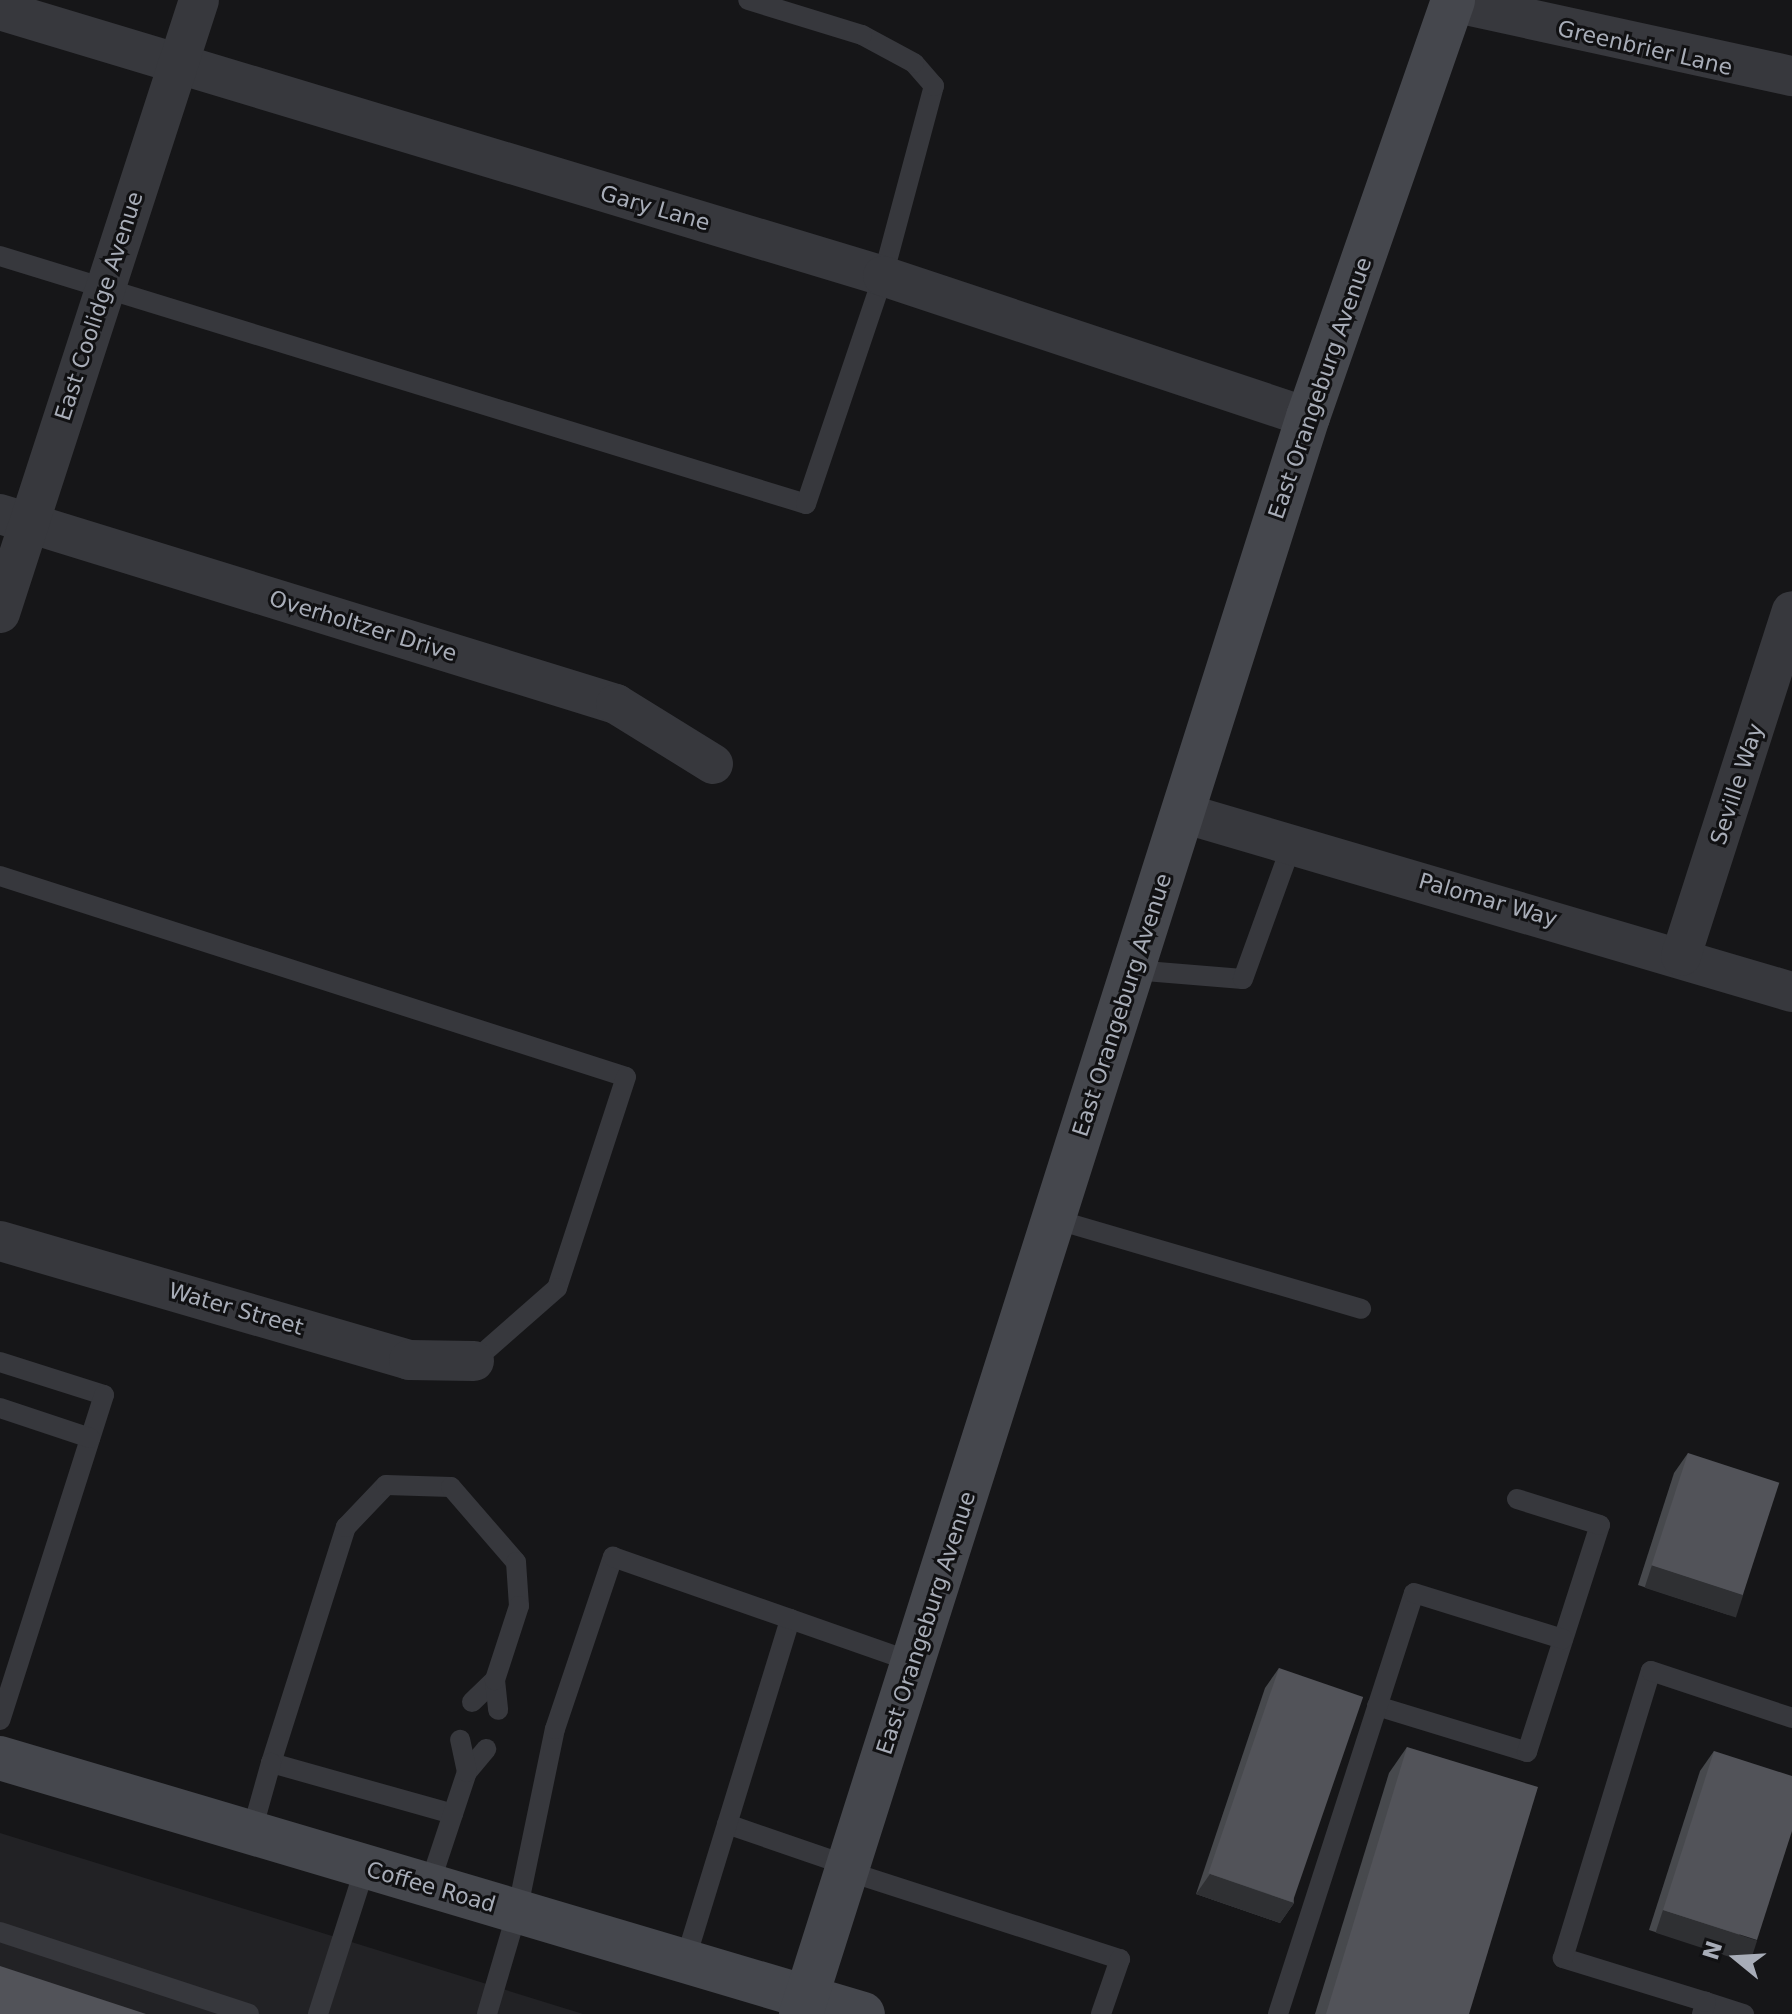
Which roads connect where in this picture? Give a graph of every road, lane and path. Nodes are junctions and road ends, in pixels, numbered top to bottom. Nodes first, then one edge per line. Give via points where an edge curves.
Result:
1 (199, 0) edge
2 (748, 0) edge
3 (1452, 1) edge
4 (0, 10) edge
5 (177, 67) junction
6 (1792, 76) edge
7 (0, 256) edge
8 (883, 276) junction
9 (104, 289) junction
10 (1308, 417) junction
11 (14, 519) edge
12 (1792, 611) edge
13 (0, 613) edge
14 (713, 764) dead end
15 (1183, 813) junction
16 (1292, 844) junction
17 (0, 876) edge
18 (1681, 956) junction
19 (1133, 970) junction
20 (1792, 992) edge
21 (1054, 1219) junction
22 (0, 1241) edge
23 (1361, 1309) dead end
24 (474, 1361) joint
25 (0, 1362) edge
26 (0, 1408) edge
27 (90, 1438) junction
28 (1517, 1499) dead end
29 (790, 1619) junction
30 (1563, 1639) junction
31 (913, 1662) junction
32 (495, 1680) junction
33 (472, 1702) dead end
34 (1377, 1706) junction
35 (498, 1710) dead end
36 (1792, 1718) edge
37 (0, 1720) edge
38 (460, 1740) dead end
39 (486, 1749) dead end
40 (0, 1758) edge
41 (271, 1763) junction
42 (467, 1772) junction
43 (453, 1814) junction
44 (727, 1824) junction
45 (251, 1834) junction
46 (365, 1868) junction
47 (848, 1868) junction
48 (429, 1886) junction
49 (517, 1912) junction
50 (0, 1932) edge
51 (685, 1961) junction
52 (804, 2005) edge
53 (1704, 2008) edge
54 (249, 2014) edge
55 (318, 2014) edge
56 (487, 2014) edge
57 (863, 2014) edge
58 (1101, 2014) edge
59 (1278, 2014) edge
60 (1744, 2014) edge

1 - 5 street, East Coolidge Avenue
2 - 8 lane via 862,35 914,63 934,86
3 - 6 street, Greenbrier Lane
3 - 10 street, East Orangeburg Avenue
4 - 5 street, Gary Lane
5 - 8 street, Gary Lane
5 - 9 street, East Coolidge Avenue
7 - 9 lane
8 - 9 lane via 806,504
8 - 10 street, Gary Lane
9 - 11 street, East Coolidge Avenue
10 - 15 street, East Orangeburg Avenue
11 - 13 street, East Coolidge Avenue
11 - 14 street, Overholtzer Drive via 616,704
12 - 18 street, Seville Way
15 - 16 street, Palomar Way
15 - 19 street, East Orangeburg Avenue
16 - 18 street, Palomar Way
16 - 19 lane via 1243,979
17 - 24 lane via 626,1077 557,1288
18 - 20 street, Palomar Way
19 - 21 street, East Orangeburg Avenue
21 - 23 lane
21 - 31 street, East Orangeburg Avenue
22 - 24 street, Water Street via 409,1360
25 - 27 lane via 104,1395
26 - 27 lane
27 - 37 lane
28 - 30 lane via 1600,1525
29 - 31 lane
29 - 44 lane
29 - 49 lane via 613,1557 555,1729
30 - 34 lane via 1414,1593
30 - 34 lane via 1527,1752
31 - 47 street, East Orangeburg Avenue
32 - 33 lane
32 - 35 lane
32 - 41 lane via 519,1606 516,1562 451,1487 386,1485 346,1527
34 - 59 lane
36 - 53 lane via 1651,1671 1563,1958
38 - 42 lane
39 - 42 lane
40 - 45 street, Coffee Road
41 - 43 lane
41 - 45 lane
42 - 43 lane
43 - 48 lane
44 - 47 lane
44 - 51 lane
45 - 46 street, Coffee Road
46 - 48 street, Coffee Road
46 - 55 lane
47 - 52 street, East Orangeburg Avenue
47 - 58 lane via 1120,1959
48 - 49 street, Coffee Road
49 - 51 street, Coffee Road
49 - 56 lane
50 - 54 lane
51 - 52 street, Coffee Road
52 - 57 street, Coffee Road
53 - 60 lane

